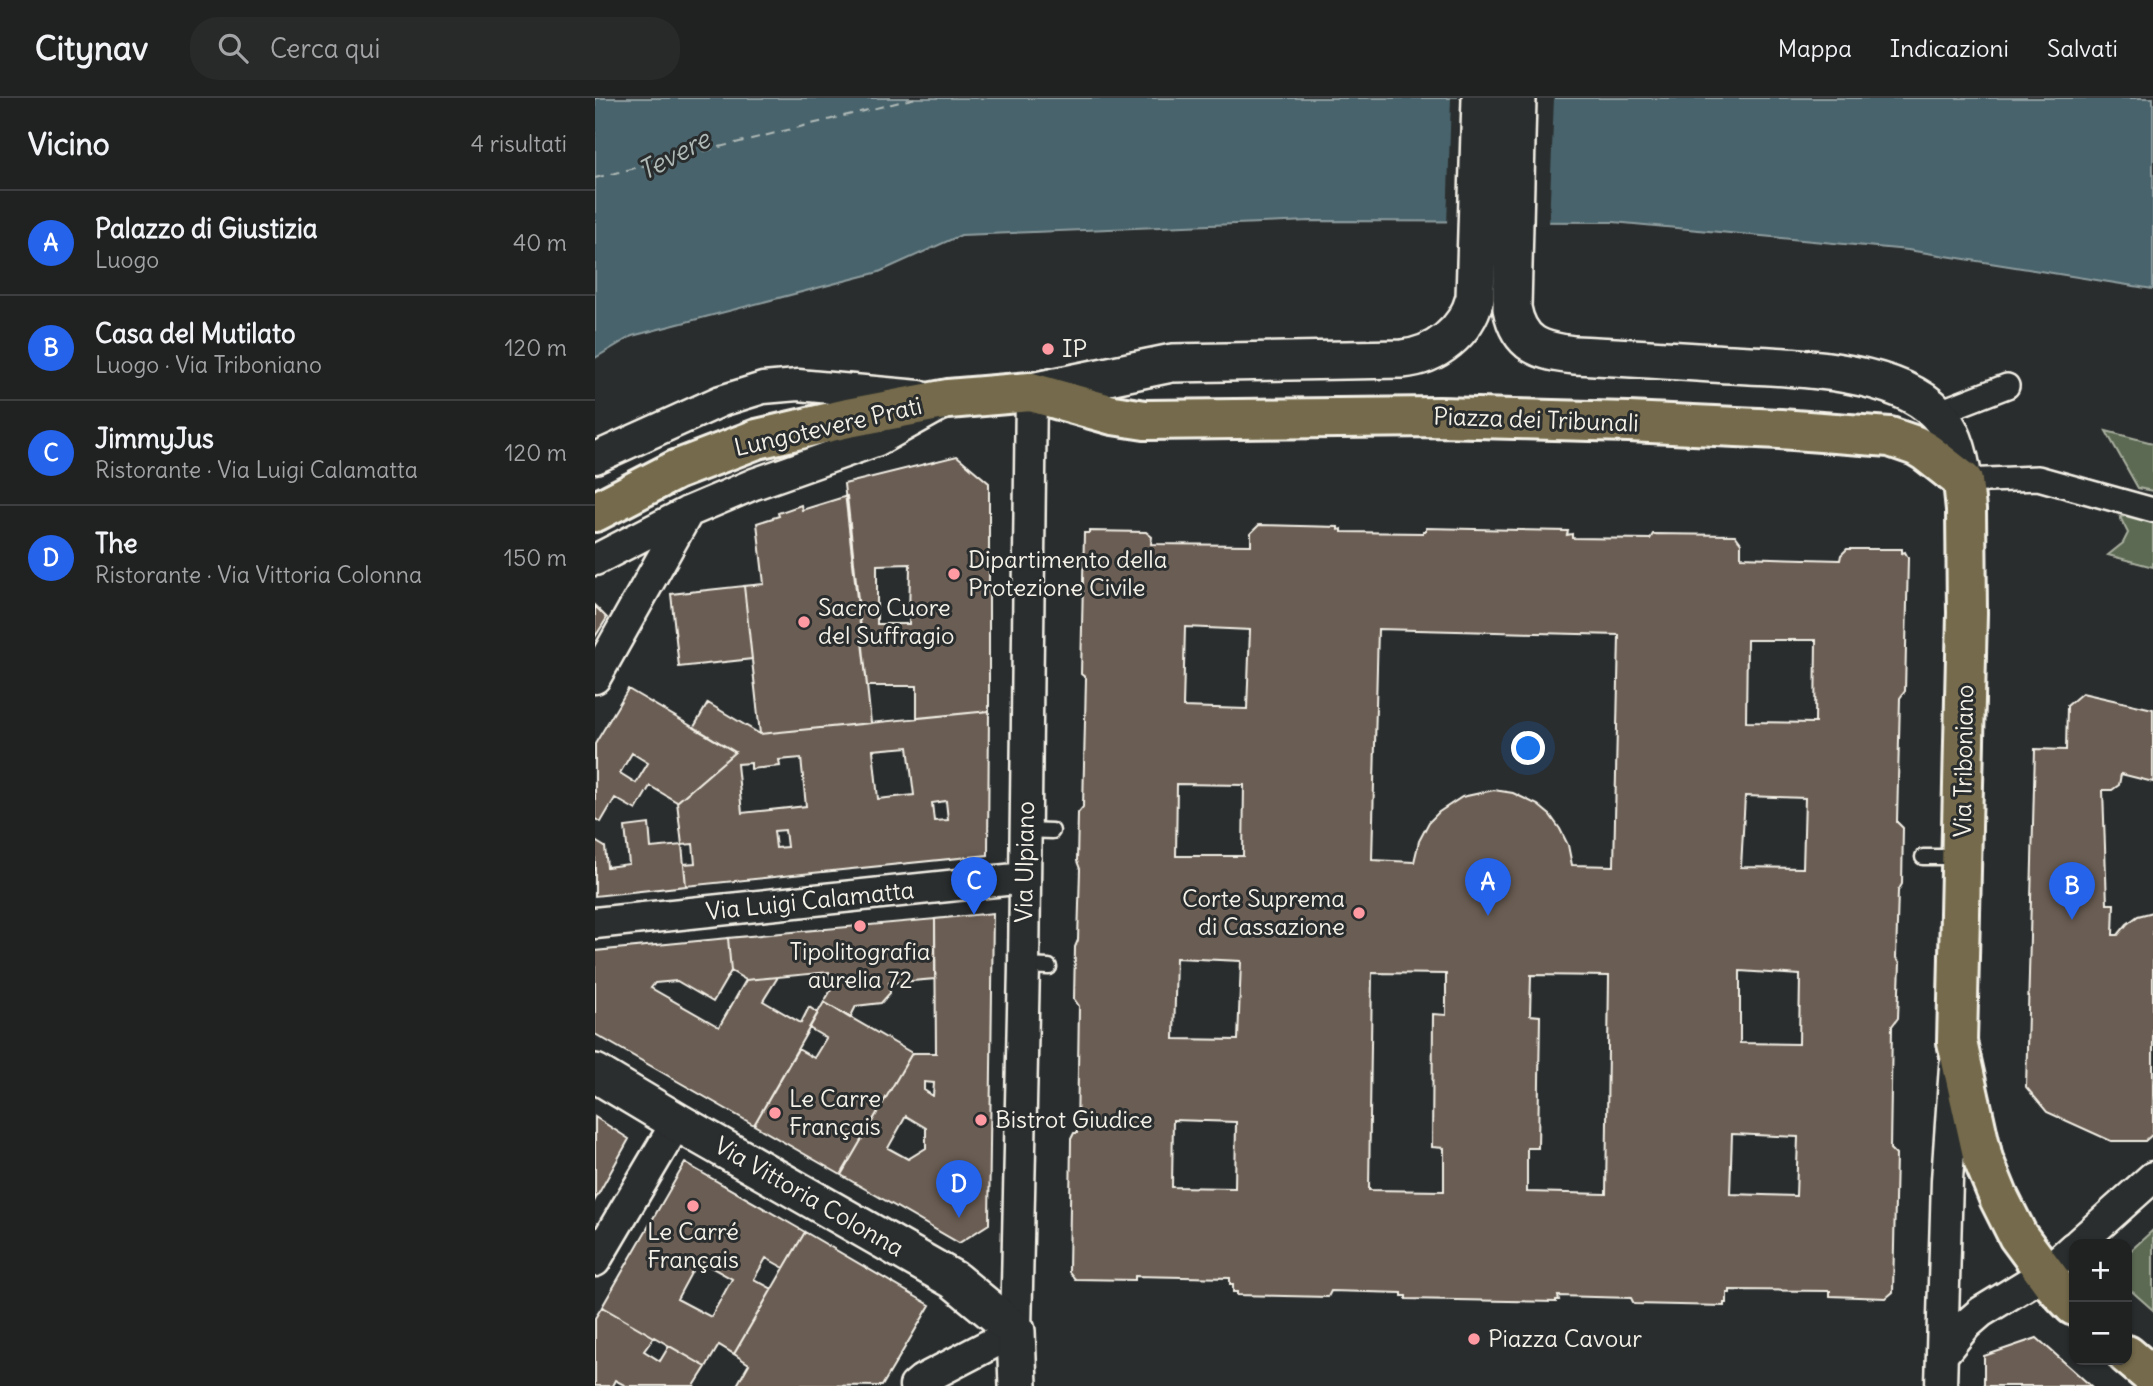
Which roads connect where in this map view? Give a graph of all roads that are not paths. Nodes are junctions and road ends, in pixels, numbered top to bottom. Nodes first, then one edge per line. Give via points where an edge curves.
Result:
1 (1481, 98) edge
2 (1517, 98) edge
3 (1493, 292) junction
4 (2007, 386) dead end
5 (1031, 392) junction
6 (948, 400) junction
7 (1937, 413) junction
8 (595, 458) edge
9 (1963, 481) junction
10 (2153, 510) edge
11 (595, 512) edge
12 (688, 512) junction
13 (595, 560) edge
14 (595, 677) edge
15 (1923, 857) dead end
16 (1962, 858) junction
17 (1025, 878) junction
18 (595, 923) edge
19 (1957, 1042) junction
20 (595, 1073) edge
21 (677, 1122) junction
22 (2153, 1177) edge
23 (2084, 1239) edge
24 (2069, 1252) edge
25 (595, 1261) edge
26 (2045, 1273) junction
27 (2070, 1302) edge
28 (1016, 1331) junction
29 (1942, 1355) junction
30 (2132, 1359) edge
31 (2153, 1377) edge
32 (915, 1386) edge
33 (1018, 1386) edge
34 (1941, 1386) edge

1 - 3 street
2 - 3 street
3 - 5 street via 1453,335 1433,351 1413,358 1172,363
3 - 7 street via 1533,345 1548,351 1844,374 1900,388
4 - 7 street
5 - 6 main road, Lungotevere Prati
5 - 9 main road, Piazza dei Tribunali via 1145,420 1439,417 1890,437 1926,452
5 - 17 street, Via Ulpiano via 1039,831
6 - 8 street, Lungotevere Prati via 763,387
6 - 11 main road, Lungotevere Prati via 757,439 676,470
6 - 12 street, Lungotevere Prati via 878,440
7 - 9 street via 1958,452
9 - 10 street via 2038,478
9 - 16 main road, Via Triboniano via 1967,613
12 - 13 street, Lungotevere Prati
12 - 14 street
15 - 16 lane
16 - 19 main road, Via Triboniano
17 - 18 street, Via Luigi Calamatta
17 - 28 street, Via Ulpiano via 1036,967
19 - 26 main road, Via Triboniano via 1986,1166 2014,1228
19 - 29 street, Via Triboniano
20 - 21 street, Via Vittoria Colonna
21 - 25 street
21 - 28 street, Via Vittoria Colonna via 954,1280
22 - 23 street
24 - 26 street
26 - 27 main road, Via Triboniano
26 - 29 street via 1981,1312
28 - 32 street
28 - 33 street
29 - 34 street
30 - 31 main road

